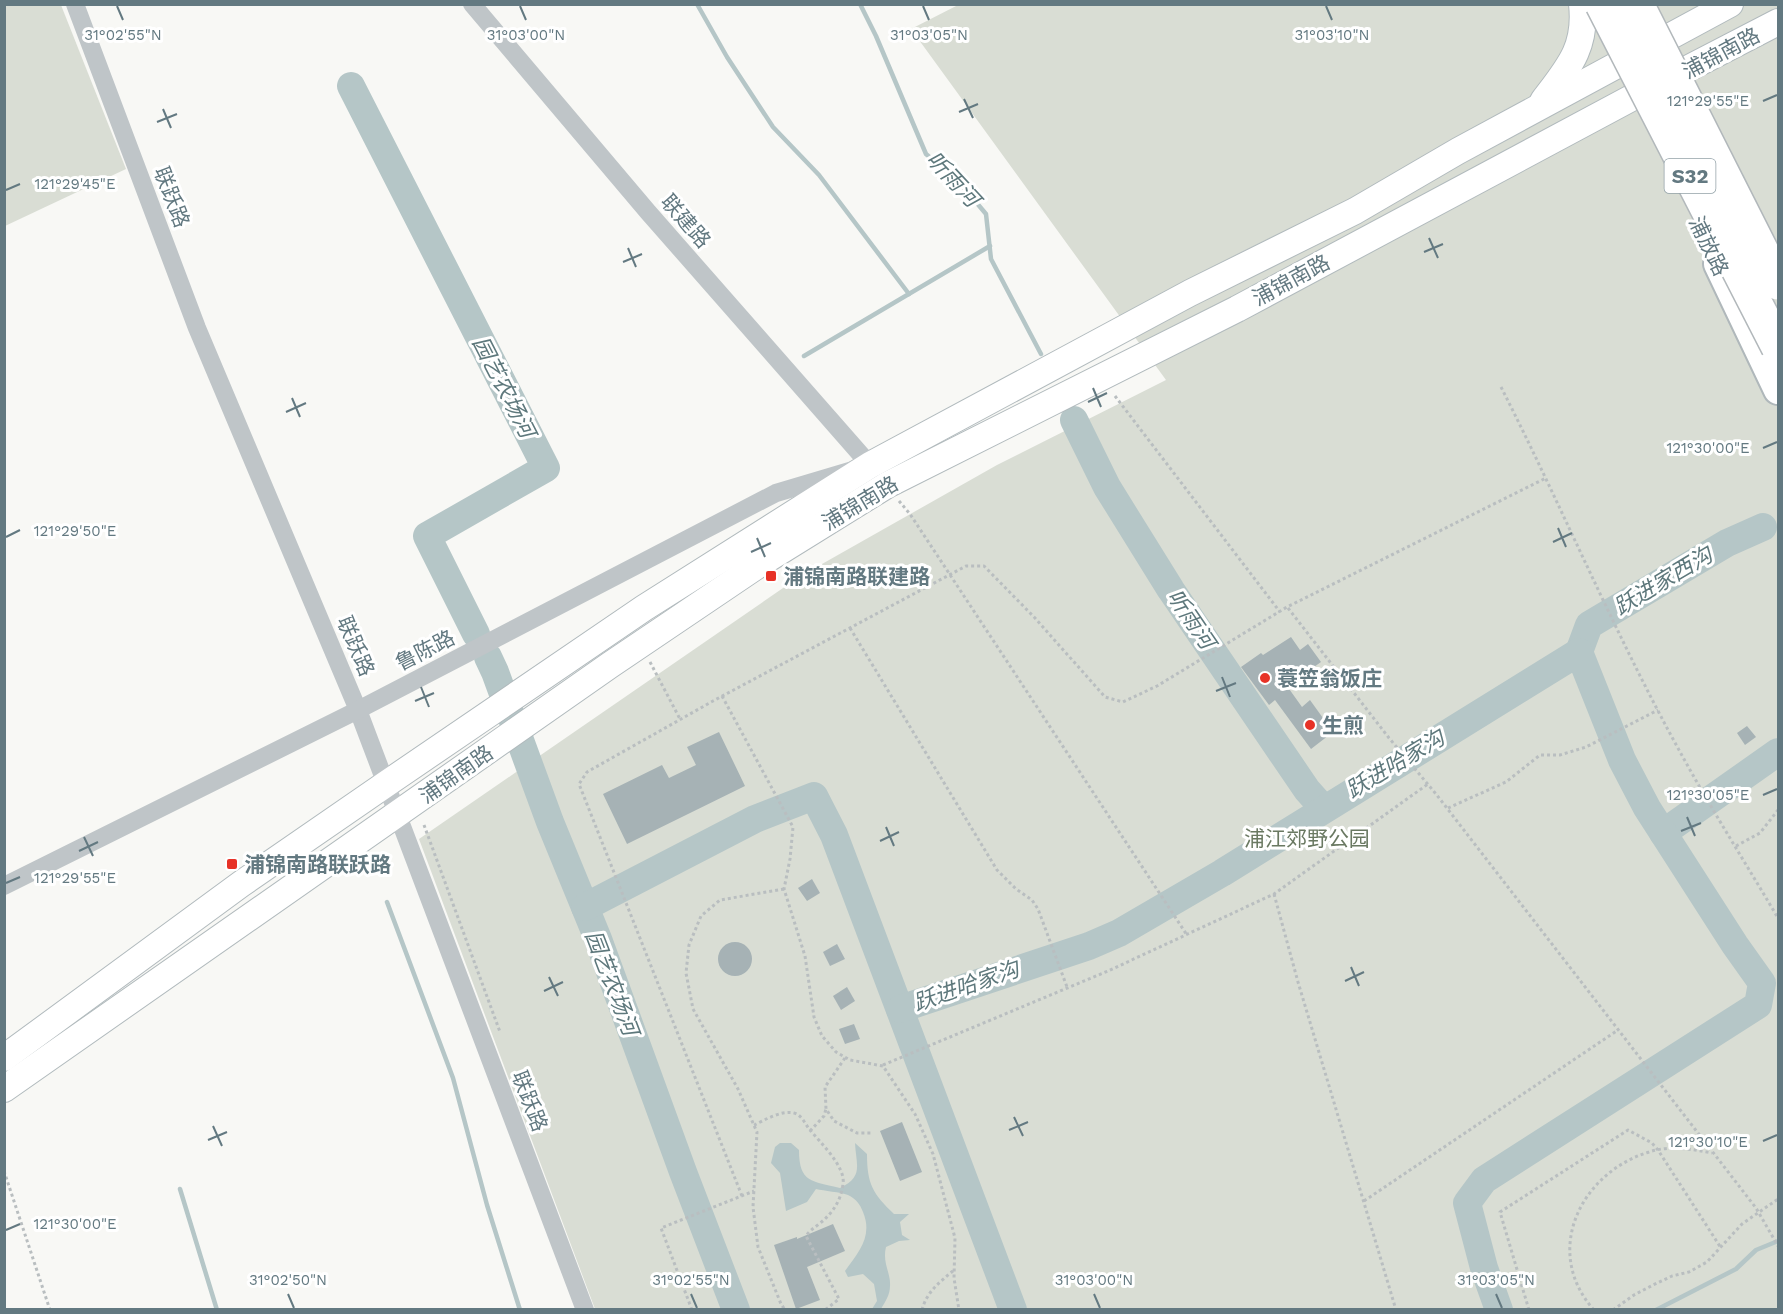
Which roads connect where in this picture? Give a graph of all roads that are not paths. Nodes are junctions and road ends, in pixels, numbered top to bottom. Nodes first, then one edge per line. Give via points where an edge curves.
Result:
1 (75, 4) edge
2 (472, 4) edge
3 (1582, 4) edge
4 (1593, 4) edge
5 (1602, 4) edge
6 (1637, 4) edge
7 (1645, 4) edge
8 (1693, 4) edge
9 (1714, 4) edge
10 (1730, 4) edge
11 (1779, 22) edge
12 (1663, 40) junction
13 (1621, 62) junction
14 (1681, 73) junction
15 (1636, 95) junction
16 (1532, 111) junction
17 (1779, 259) edge
18 (1779, 283) edge
19 (1779, 347) edge
20 (1779, 390) edge
21 (870, 465) junction
22 (358, 710) junction
23 (386, 784) junction
24 (398, 815) junction
25 (4, 886) edge
26 (4, 1058) edge
27 (4, 1089) edge
28 (585, 1310) edge

1 - 22 street, 联跃路 via 197,328
2 - 21 street, 联建路
3 - 16 main road via 1580,45 1567,70
4 - 13 main road, 浦放路
5 - 19 highway, S32, bridge
6 - 18 highway, S32, bridge
7 - 12 main road
8 - 9 main road
10 - 12 main road, 浦锦南路
11 - 14 main road, 浦锦南路
12 - 13 main road, 浦锦南路
12 - 14 main road
13 - 15 main road, 浦放路
13 - 16 main road, 浦锦南路
14 - 15 main road, 浦锦南路
14 - 17 main road
15 - 20 main road, 浦放路
15 - 24 main road, 浦锦南路 via 1237,309 886,485 758,565
16 - 21 main road, 浦锦南路 via 1355,211 1190,293
21 - 22 street, 鲁陈路 via 776,493
21 - 23 main road, 浦锦南路 via 644,608
22 - 23 street, 联跃路
22 - 25 street, 鲁陈路
23 - 24 street, 联跃路
23 - 26 main road, 浦锦南路 via 241,884
24 - 27 main road, 浦锦南路
24 - 28 street, 联跃路

